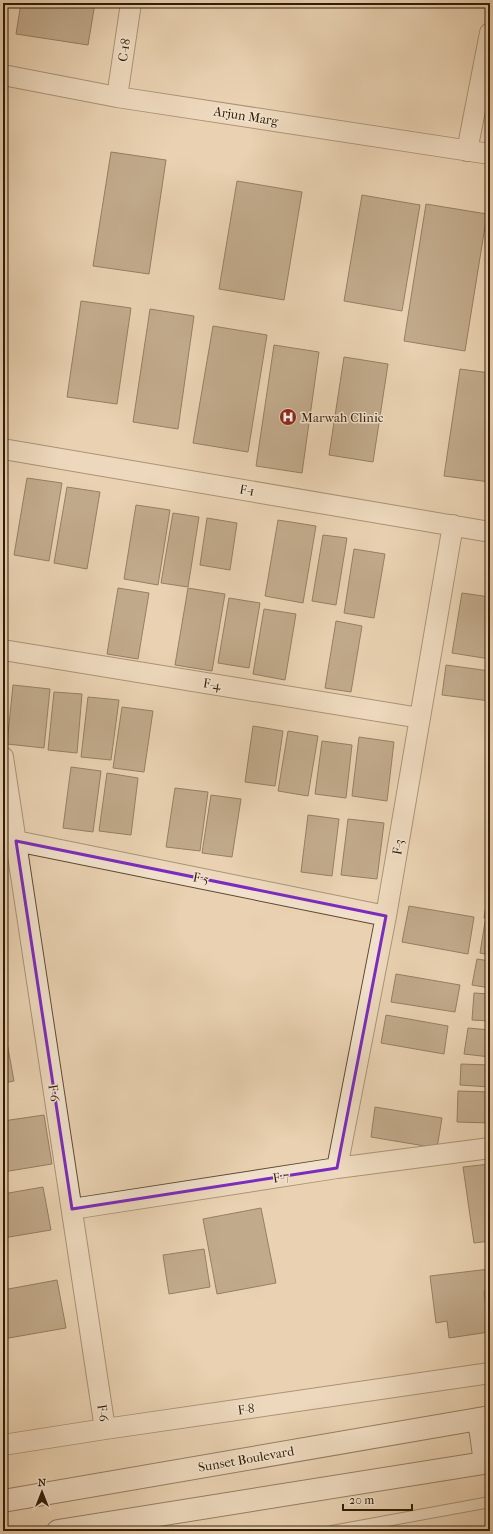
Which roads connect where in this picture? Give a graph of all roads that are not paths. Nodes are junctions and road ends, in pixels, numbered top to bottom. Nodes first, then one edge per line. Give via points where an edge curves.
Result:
1 (131, 3) edge
2 (490, 33) edge
3 (3, 75) edge
4 (117, 96) junction
5 (467, 151) junction
6 (490, 154) edge
7 (3, 449) edge
8 (453, 525) junction
9 (490, 532) edge
10 (3, 650) edge
11 (420, 718) junction
12 (3, 757) edge
13 (16, 841) junction
14 (386, 916) junction
15 (490, 1148) edge
16 (337, 1168) junction
17 (72, 1209) junction
18 (490, 1373) edge
19 (485, 1418) edge
20 (105, 1429) junction
21 (3, 1445) edge
22 (487, 1463) edge
23 (3, 1501) edge
24 (490, 1502) edge
25 (61, 1531) edge
26 (332, 1531) edge

1 - 4 street, C-18
2 - 5 street
3 - 4 street, Arjun Marg
4 - 5 street, Arjun Marg
5 - 6 street, Arjun Marg
7 - 8 street, F-1
8 - 9 street, F-1
8 - 11 street, F-3
10 - 11 street, F-4
11 - 14 street, F-3
12 - 13 street, F-6
13 - 14 street, F-5
13 - 17 street, F-6
14 - 16 street, F-3
15 - 16 street, F-7
16 - 17 street, F-7
17 - 20 street, F-6
18 - 20 street, F-8
19 - 22 main road
19 - 23 main road, Sunset Boulevard
20 - 21 street, F-8
22 - 25 main road
24 - 26 lane

